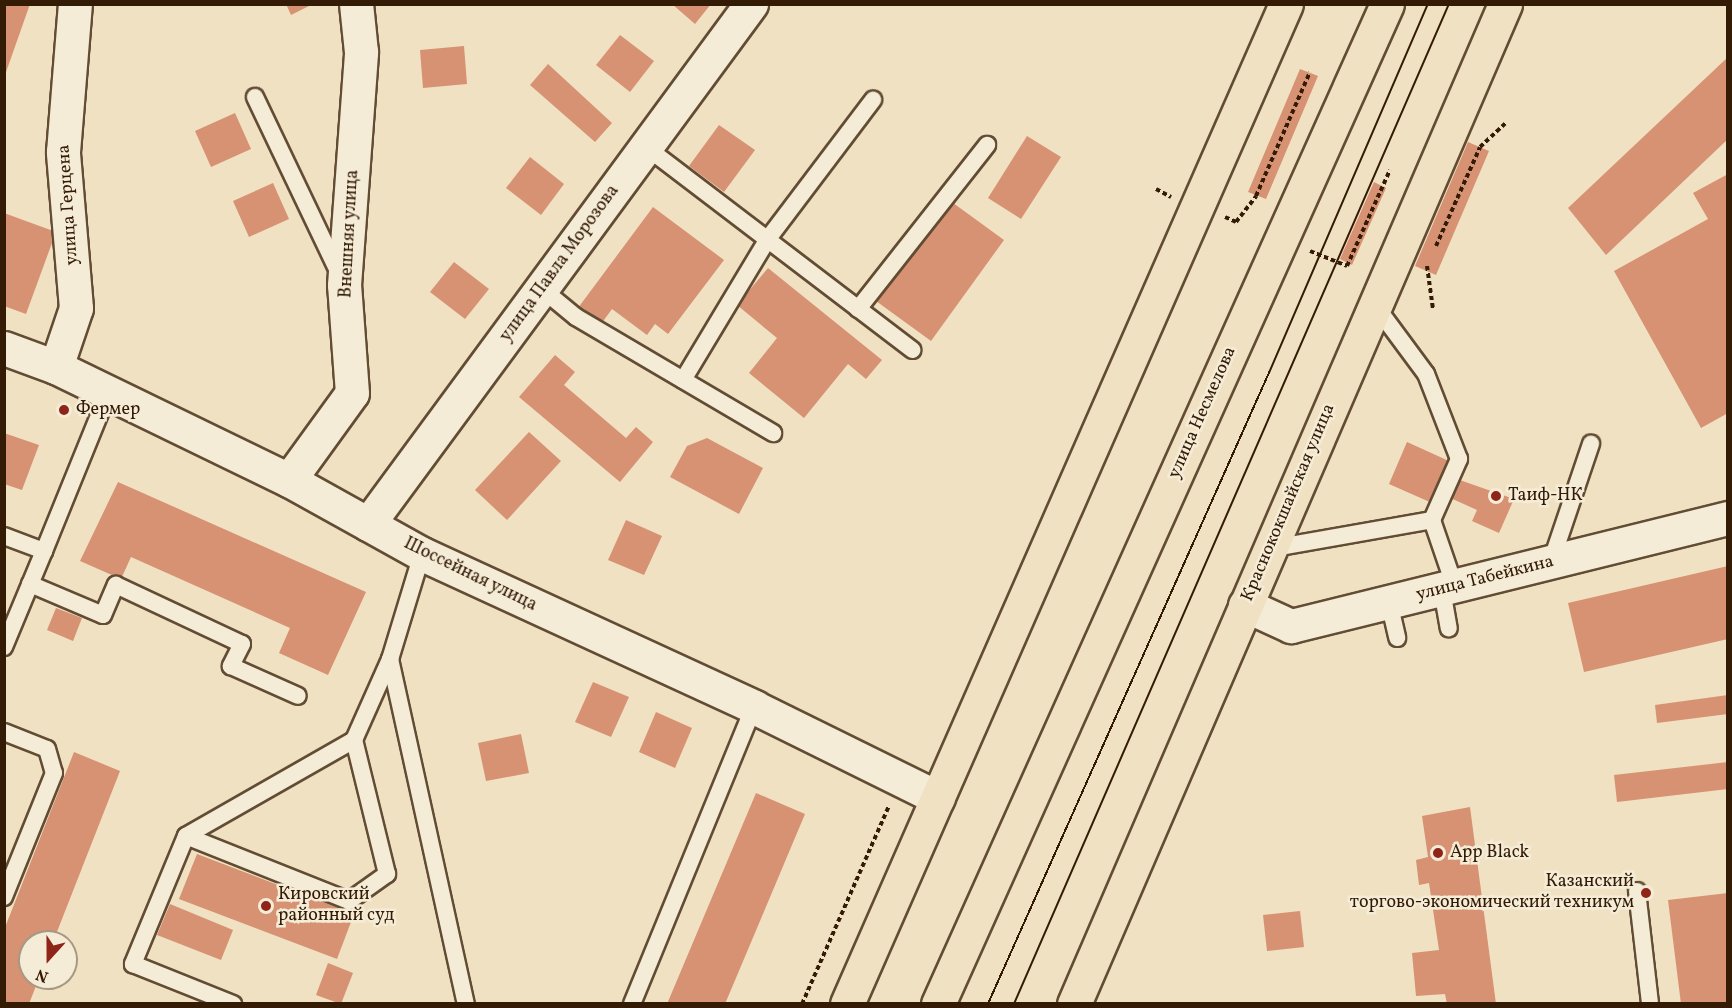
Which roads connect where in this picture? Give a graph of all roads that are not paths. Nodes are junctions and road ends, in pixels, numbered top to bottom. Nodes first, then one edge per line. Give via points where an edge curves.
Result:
1 (75, 4) edge
2 (356, 4) edge
3 (751, 4) edge
4 (1286, 4) edge
5 (1387, 4) edge
6 (1505, 4) edge
7 (255, 97) dead end
8 (873, 100) dead end
9 (987, 145) dead end
10 (646, 147) junction
11 (767, 240) junction
12 (344, 285) junction
13 (542, 289) junction
14 (1375, 305) junction
15 (858, 309) junction
16 (4, 348) edge
17 (912, 350) dead end
18 (56, 367) junction
19 (683, 380) junction
20 (108, 393) junction
21 (772, 433) dead end
22 (1591, 444) dead end
23 (289, 480) junction
24 (1728, 518) edge
25 (1432, 520) junction
26 (368, 524) junction
27 (4, 536) edge
28 (1267, 549) junction
29 (44, 551) junction
30 (422, 554) junction
31 (1551, 562) junction
32 (30, 584) junction
33 (1448, 588) junction
34 (1389, 602) junction
35 (1245, 605) junction
36 (1449, 628) dead end
37 (1397, 638) dead end
38 (4, 647) edge
39 (390, 659) junction
40 (298, 696) dead end
41 (754, 707) junction
42 (4, 732) edge
43 (354, 740) junction
44 (938, 798) junction
45 (186, 836) junction
46 (1637, 891) dead end
47 (4, 897) edge
48 (1085, 989) edge
49 (233, 1004) edge
50 (466, 1004) edge
51 (633, 1004) edge
52 (847, 1004) edge
53 (938, 1004) edge
54 (1074, 1004) edge
55 (1650, 1004) edge

1 - 18 street, улица Герцена via 63,152 76,308
2 - 12 street, Внешняя улица via 361,52
3 - 10 street, улица Павла Морозова
4 - 44 main road
5 - 53 main road, улица Несмелова
6 - 14 main road, Краснококшайская улица
7 - 12 lane
8 - 11 lane
9 - 15 lane
10 - 11 lane
10 - 13 street, улица Павла Морозова
11 - 15 lane
11 - 19 lane
12 - 23 street, Внешняя улица via 352,393
13 - 19 lane via 576,317
13 - 26 street, улица Павла Морозова
14 - 25 lane via 1426,374 1459,459
14 - 28 main road, Краснококшайская улица
15 - 17 lane
16 - 18 street, Шоссейная улица
18 - 20 street, Шоссейная улица
19 - 21 lane
20 - 23 street, Шоссейная улица
20 - 29 lane
22 - 31 lane
23 - 26 street, Шоссейная улица
24 - 31 street, улица Табейкина
25 - 28 lane
25 - 33 lane
26 - 30 street, Шоссейная улица
27 - 29 lane
28 - 35 main road, Краснококшайская улица
29 - 32 lane
30 - 39 lane
30 - 41 street, Шоссейная улица
31 - 33 street, улица Табейкина
32 - 38 lane
32 - 40 lane via 103,615 116,585 242,644 231,666
33 - 34 street, улица Табейкина
33 - 36 lane
34 - 35 street, улица Табейкина via 1291,626
34 - 37 lane
35 - 48 main road, Краснококшайская улица
39 - 43 lane
39 - 50 lane
41 - 44 street, Шоссейная улица
41 - 51 lane
42 - 47 lane via 47,749 54,773
43 - 45 lane
43 - 45 lane via 387,874 349,901
44 - 52 main road
45 - 49 lane via 133,964
46 - 55 lane
48 - 54 main road, Краснококшайская улица

